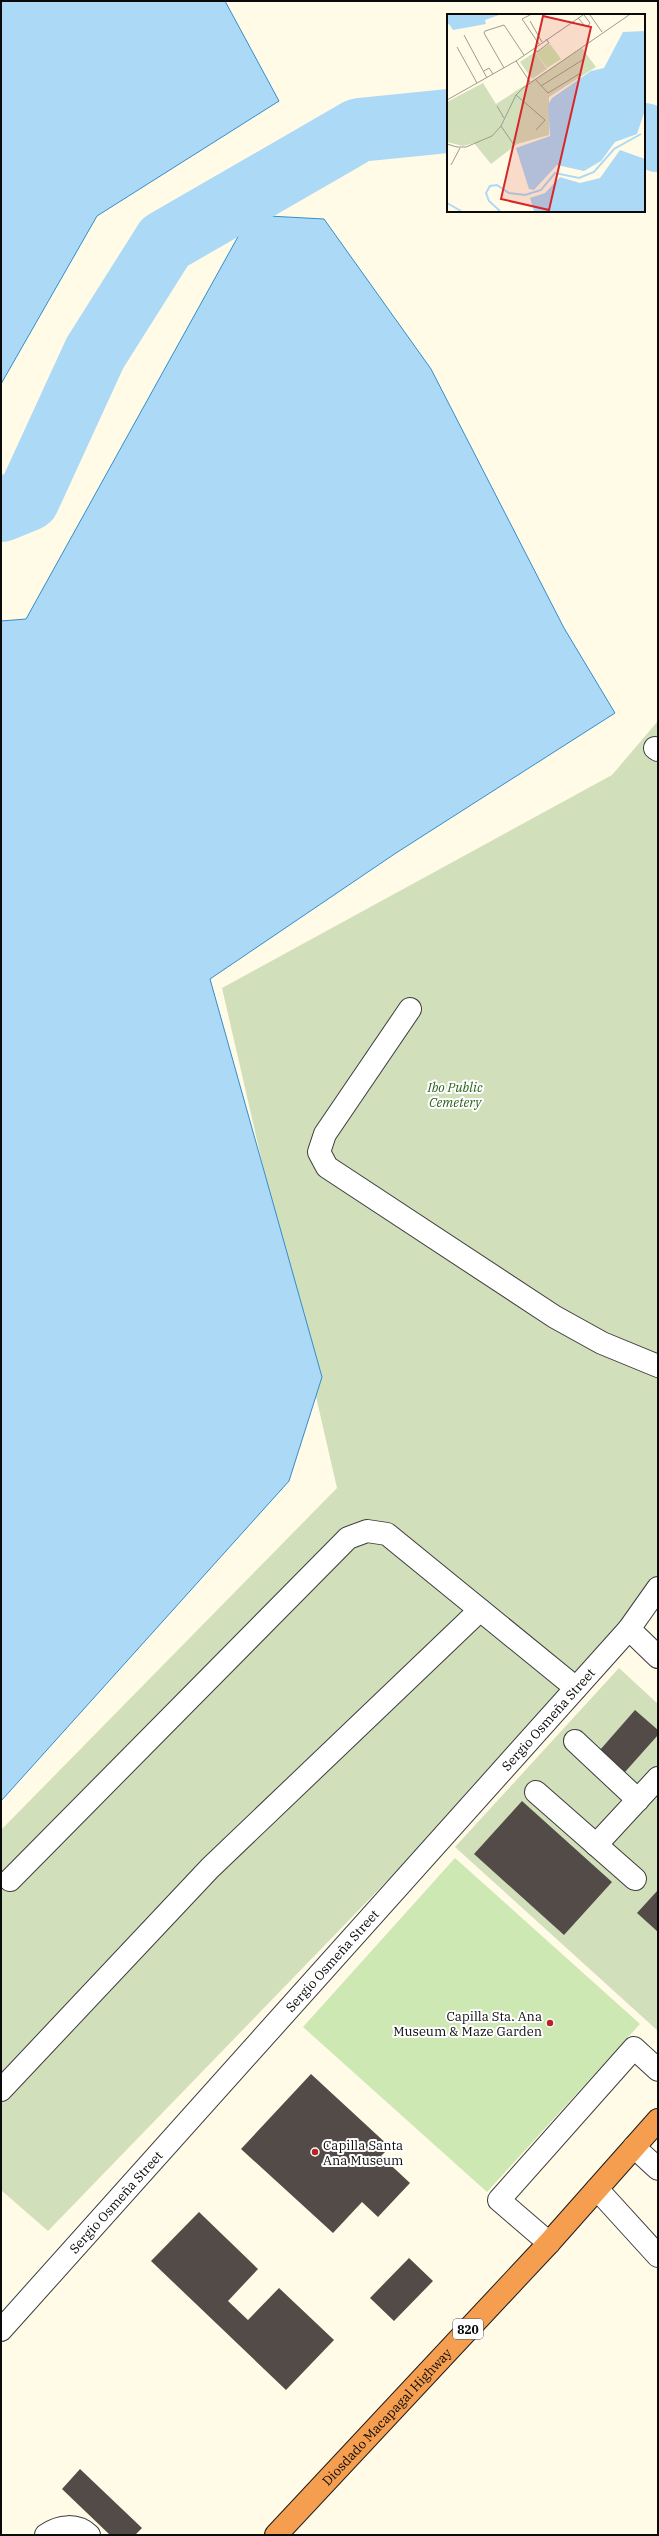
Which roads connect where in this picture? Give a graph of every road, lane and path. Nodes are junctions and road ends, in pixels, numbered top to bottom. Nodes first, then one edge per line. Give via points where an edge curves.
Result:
1 (410, 1009) dead end
2 (658, 1366) edge
3 (658, 1588) edge
4 (480, 1610) junction
5 (629, 1629) junction
6 (658, 1657) edge
7 (576, 1688) junction
8 (575, 1741) dead end
9 (658, 1778) edge
10 (536, 1792) dead end
11 (638, 1800) junction
12 (596, 1845) junction
13 (635, 1879) dead end
14 (10, 1880) dead end
15 (658, 2070) edge
16 (1, 2090) edge
17 (658, 2120) edge
18 (634, 2147) junction
19 (658, 2169) edge
20 (597, 2189) junction
21 (549, 2244) junction
22 (658, 2256) edge
23 (1, 2330) edge
24 (46, 2535) edge
25 (89, 2535) edge
26 (276, 2535) edge

1 - 2 street via 325,1134 319,1152 327,1168 555,1317 602,1343
3 - 5 street, Sergio Osmeña Street
4 - 7 street
4 - 14 street via 387,1534 367,1531 348,1538
4 - 16 street via 210,1868
5 - 6 street
5 - 7 street, Sergio Osmeña Street
7 - 23 street, Sergio Osmeña Street
8 - 11 street
9 - 11 street
10 - 12 street
11 - 12 street
12 - 13 street
15 - 21 street via 634,2048 499,2200
17 - 18 highway, Diosdado Macapagal Highway / 820
18 - 19 street
18 - 20 highway, Diosdado Macapagal Highway / 820
20 - 21 highway, Diosdado Macapagal Highway / 820
20 - 22 street
21 - 26 highway, Diosdado Macapagal Highway / 820
24 - 25 street via 65,2527 80,2528

